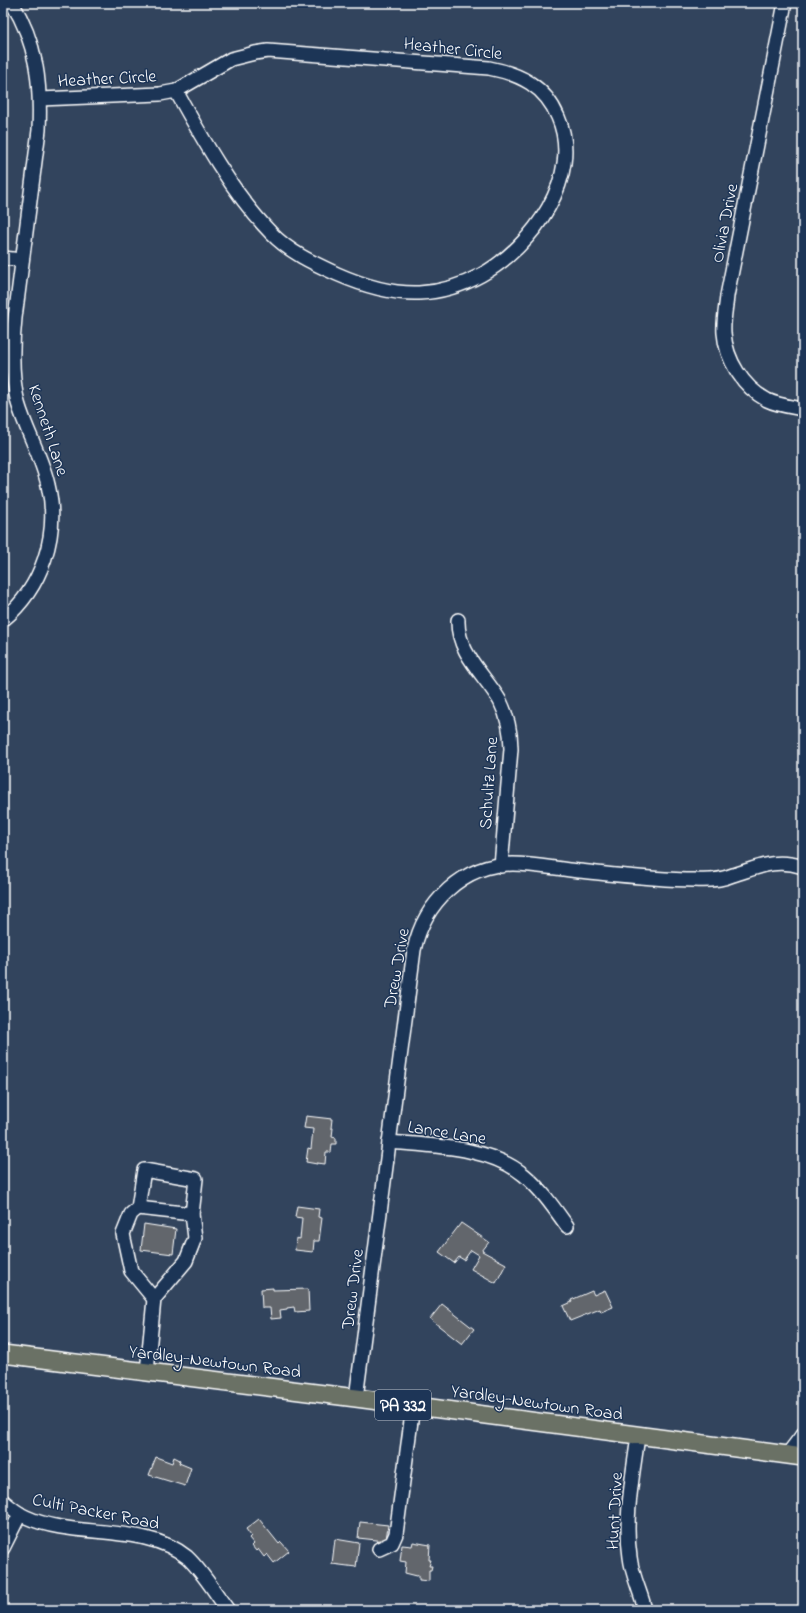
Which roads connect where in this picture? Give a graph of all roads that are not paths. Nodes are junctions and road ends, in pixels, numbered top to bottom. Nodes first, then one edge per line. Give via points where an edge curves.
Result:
1 (12, 3) edge
2 (785, 3) edge
3 (176, 91) junction
4 (40, 99) junction
5 (3, 258) edge
6 (22, 260) junction
7 (803, 409) edge
8 (3, 620) edge
9 (458, 620) dead end
10 (501, 866) junction
11 (803, 867) edge
12 (389, 1142) junction
13 (138, 1208) junction
14 (192, 1214) junction
15 (567, 1226) dead end
16 (154, 1299) junction
17 (3, 1354) edge
18 (147, 1372) junction
19 (356, 1398) junction
20 (413, 1406) junction
21 (803, 1434) edge
22 (638, 1436) junction
23 (795, 1456) edge
24 (3, 1502) edge
25 (20, 1514) junction
26 (3, 1548) edge
27 (380, 1549) dead end
28 (228, 1610) edge
29 (645, 1610) edge

1 - 4 street, Kenneth Lane via 33,52 39,78
2 - 7 street, Olivia Drive via 728,296 724,333 726,349 742,378 767,400
3 - 3 street, Heather Circle via 231,59 268,52 297,52 506,71 520,76 541,91 556,111 562,126 566,150 564,167 558,189 545,213 512,252 494,267 442,290 420,293 374,287 348,279 307,259 288,248 271,233 230,181
3 - 4 street, Heather Circle via 160,94
4 - 6 street, Kenneth Lane via 39,130
5 - 6 street
6 - 8 street, Kenneth Lane via 13,342 13,372 18,402 48,486 52,527 41,570 31,588
9 - 10 street, Schultz Lane via 458,630 469,657 499,700 511,734
10 - 11 street, Drew Drive via 524,865 642,878 695,880 727,877 767,864 792,864
10 - 12 street, Drew Drive via 483,870 446,890 427,914 421,927 414,950
12 - 15 street, Lance Lane via 475,1152 505,1163 524,1175
12 - 19 street, Drew Drive
13 - 14 street
13 - 14 street via 144,1170 196,1179
13 - 16 street via 131,1214 122,1234 131,1271
14 - 16 street via 195,1238 186,1261
16 - 18 street
17 - 18 main road, Yardley-Newtown Road / PA 332
18 - 19 main road, Yardley-Newtown Road / PA 332
19 - 20 main road, Yardley-Newtown Road / PA 332
20 - 22 main road, Yardley-Newtown Road / PA 332
20 - 27 street via 396,1534 392,1543
21 - 23 street
22 - 23 main road, Yardley-Newtown Road / PA 332
22 - 29 street, Hunt Drive via 628,1513 628,1539 634,1577
24 - 25 street, Culti Packer Road
25 - 26 street
25 - 28 street, Culti Packer Road via 41,1522 149,1539 165,1544 187,1558

